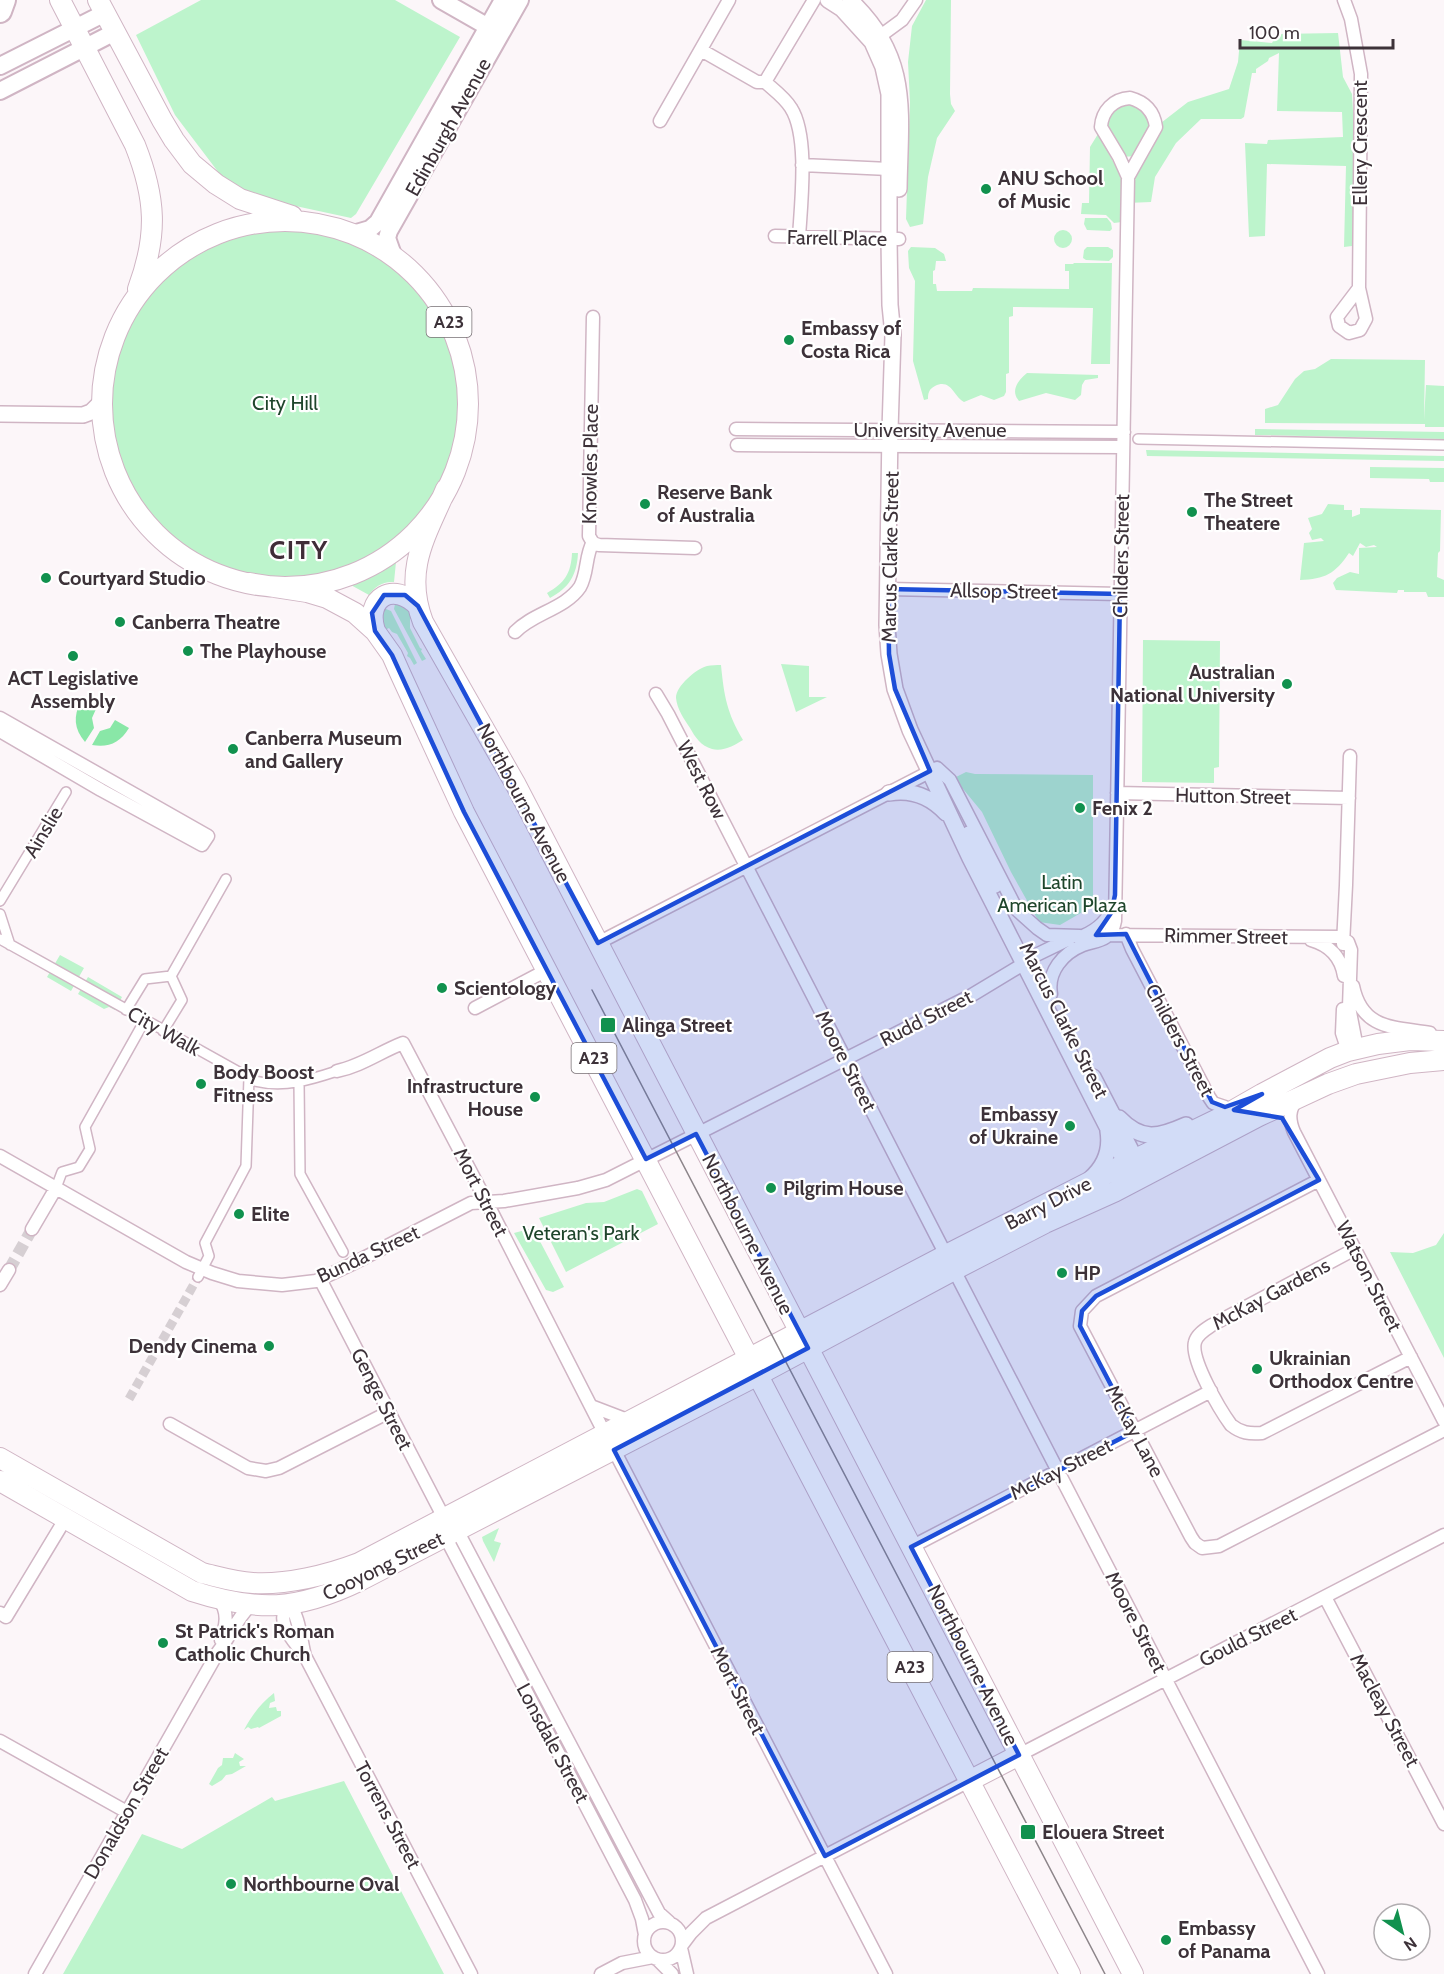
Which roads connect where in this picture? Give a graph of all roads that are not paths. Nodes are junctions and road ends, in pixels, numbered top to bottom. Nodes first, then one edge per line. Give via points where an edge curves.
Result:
1 (4, 0) edge
2 (60, 0) edge
3 (441, 0) edge
4 (503, 0) edge
5 (520, 0) edge
6 (729, 0) edge
7 (814, 0) edge
8 (828, 0) edge
9 (850, 0) edge
10 (916, 0) edge
11 (1344, 0) edge
12 (101, 7) edge
13 (0, 11) edge
14 (74, 28) junction
15 (115, 32) junction
16 (490, 37) junction
17 (876, 39) junction
18 (84, 47) junction
19 (701, 50) junction
20 (0, 66) edge
21 (765, 82) junction
22 (0, 91) edge
23 (660, 121) dead end
24 (801, 165) junction
25 (889, 169) junction
26 (1128, 177) junction
27 (315, 223) junction
28 (353, 234) junction
29 (775, 236) dead end
30 (799, 237) junction
31 (894, 239) junction
32 (393, 255) junction
33 (1359, 288) dead end
34 (132, 305) junction
35 (593, 317) dead end
36 (103, 400) junction
37 (0, 414) edge
38 (736, 429) dead end
39 (890, 430) junction
40 (1124, 432) junction
41 (1138, 440) dead end
42 (737, 445) dead end
43 (1444, 445) edge
44 (889, 446) junction
45 (1123, 447) junction
46 (446, 489) junction
47 (592, 542) junction
48 (695, 548) dead end
49 (249, 583) junction
50 (888, 589) junction
51 (1120, 594) junction
52 (418, 606) junction
53 (375, 631) junction
54 (515, 632) dead end
55 (656, 694) dead end
56 (0, 718) edge
57 (0, 731) edge
58 (68, 756) junction
59 (1350, 756) dead end
60 (50, 759) junction
61 (91, 770) junction
62 (930, 771) junction
63 (101, 790) junction
64 (66, 792) dead end
65 (889, 793) junction
66 (1117, 793) junction
67 (1348, 798) junction
68 (953, 823) junction
69 (747, 867) junction
70 (226, 879) dead end
71 (1346, 885) junction
72 (1115, 895) junction
73 (0, 902) edge
74 (0, 914) edge
75 (1110, 934) junction
76 (1126, 934) junction
77 (1082, 936) junction
78 (1301, 938) junction
79 (1343, 938) junction
80 (0, 939) edge
81 (598, 943) junction
82 (10, 945) junction
83 (1351, 955) junction
84 (1028, 960) junction
85 (547, 970) junction
86 (171, 976) junction
87 (1347, 976) junction
88 (1051, 994) junction
89 (475, 1008) dead end
90 (126, 1010) junction
91 (145, 1020) junction
92 (163, 1031) junction
93 (1444, 1035) edge
94 (1444, 1041) edge
95 (1444, 1055) edge
96 (1355, 1058) junction
97 (845, 1060) junction
98 (1444, 1060) edge
99 (1444, 1067) edge
100 (337, 1071) joint
101 (249, 1078) junction
102 (299, 1082) junction
103 (1262, 1094) junction
104 (1301, 1097) junction
105 (1108, 1107) junction
106 (1225, 1107) junction
107 (1259, 1116) junction
108 (1107, 1129) junction
109 (1294, 1132) junction
110 (696, 1134) junction
111 (0, 1156) edge
112 (646, 1159) junction
113 (1135, 1170) junction
114 (1319, 1180) junction
115 (1080, 1187) junction
116 (56, 1188) junction
117 (487, 1203) junction
118 (32, 1229) tunnel mouth
119 (1354, 1249) junction
120 (343, 1252) dead end
121 (950, 1263) junction
122 (9, 1270) tunnel mouth
123 (200, 1273) junction
124 (320, 1280) junction
125 (0, 1285) edge
126 (803, 1340) junction
127 (1411, 1357) junction
128 (754, 1367) junction
129 (1211, 1391) junction
130 (591, 1406) junction
131 (389, 1412) junction
132 (637, 1417) junction
133 (1444, 1421) edge
134 (171, 1424) dead end
135 (1444, 1430) edge
136 (1135, 1431) junction
137 (610, 1442) junction
138 (0, 1458) edge
139 (1058, 1471) junction
140 (0, 1481) edge
141 (68, 1511) junction
142 (449, 1528) junction
143 (1444, 1535) edge
144 (911, 1547) junction
145 (312, 1577) junction
146 (269, 1582) junction
147 (1325, 1597) junction
148 (219, 1599) junction
149 (288, 1604) junction
150 (250, 1606) junction
151 (0, 1613) edge
152 (506, 1622) junction
153 (493, 1628) junction
154 (218, 1652) junction
155 (1166, 1679) junction
156 (0, 1741) edge
157 (1019, 1755) junction
158 (969, 1781) junction
159 (127, 1812) junction
160 (1444, 1824) edge
161 (626, 1850) junction
162 (825, 1856) junction
163 (613, 1857) junction
164 (706, 1918) junction
165 (671, 1923) junction
166 (645, 1936) junction
167 (682, 1947) junction
168 (655, 1958) junction
169 (622, 1964) junction
170 (35, 1974) edge
171 (471, 1974) edge
172 (601, 1974) edge
173 (672, 1974) edge
174 (687, 1974) edge
175 (886, 1974) edge
176 (1070, 1974) edge
177 (1133, 1974) edge
178 (1318, 1974) edge

1 - 13 highway
2 - 14 main road, A23
3 - 16 main road
4 - 16 main road, Edinburgh Avenue
5 - 16 main road, Edinburgh Avenue
6 - 19 street
7 - 21 street
8 - 17 street, Marcus Clarke Street
9 - 17 street, Marcus Clarke Street via 872,24
10 - 17 street via 902,20
11 - 33 street, Ellery Crescent via 1361,74
12 - 14 main road
12 - 15 main road, A23
14 - 18 main road, A23
14 - 20 main road
15 - 18 main road
15 - 27 main road, A23 via 168,130 192,164 240,199
16 - 28 main road, Edinburgh Avenue via 378,222
16 - 32 main road, Edinburgh Avenue via 389,231 387,238
17 - 25 street, Marcus Clarke Street via 888,87
17 - 31 street, Marcus Clarke Street via 889,52 899,86
18 - 22 main road
18 - 34 main road, A23 via 135,145 150,195 152,237
19 - 21 street via 757,82
19 - 23 street
21 - 24 street via 786,101 797,119
24 - 25 street
24 - 30 street
25 - 31 street, Marcus Clarke Street
26 - 26 street via 1101,127 1111,106 1130,98 1148,108 1156,127
26 - 40 street, Childers Street
27 - 28 main road, A23
27 - 34 main road, A23 via 262,223 210,238 167,265
28 - 32 main road, A23
29 - 30 street, Farrell Place
30 - 31 street, Farrell Place
31 - 39 street, Marcus Clarke Street via 900,305 893,334
32 - 46 main road, A23 via 436,300 453,330 463,361 468,396 466,431
34 - 36 main road, A23 via 111,349
35 - 47 street, Knowles Place via 588,532
36 - 37 street via 83,415
36 - 49 main road, A23 via 111,458 140,515 163,540 188,558
38 - 39 street, University Avenue
39 - 40 street, University Avenue
39 - 44 street, Marcus Clarke Street
40 - 45 street, Childers Street
41 - 43 street
42 - 44 street, University Avenue
44 - 45 street, University Avenue
44 - 50 street, Marcus Clarke Street
45 - 51 street, Childers Street
46 - 49 main road, A23 via 411,536 368,566 305,585
46 - 52 main road, Northbourne Avenue / A23 via 417,560 414,578
47 - 48 street, Knowles Place
47 - 54 street via 584,578 576,592
49 - 53 main road, A23 via 327,598 355,613
50 - 51 street, Allsop Street
50 - 62 street, Marcus Clarke Street via 889,654 895,689
51 - 66 street, Childers Street
52 - 53 main road via 405,595 384,595 374,607
52 - 81 main road, Northbourne Avenue / A23 via 432,641 501,756
53 - 85 main road, A23 via 392,655 464,812
55 - 69 street, West Row
56 - 58 street
57 - 60 street
58 - 60 street
58 - 61 street
59 - 67 street
60 - 63 street
61 - 63 street
61 - 63 street via 205,840
62 - 65 street
62 - 68 street, Marcus Clarke Street
62 - 77 street, Marcus Clarke Street via 938,768 950,780 1020,913 1052,936
62 - 84 street, Marcus Clarke Street via 943,784
64 - 73 street, Ainslie
65 - 68 street via 914,792 938,806
65 - 69 street
66 - 67 street, Hutton Street
66 - 72 street, Childers Street
67 - 71 street
68 - 84 street, Marcus Clarke Street
69 - 81 street
69 - 97 street, Moore Street
70 - 86 street
71 - 79 street
71 - 83 street
72 - 75 street, Childers Street via 1115,921
72 - 77 street, Rimmer Street via 1107,919
74 - 82 street
75 - 76 street, Rimmer Street
75 - 77 street, Rimmer Street
75 - 88 street, Rimmer Street via 1074,949 1056,967
76 - 78 street, Rimmer Street
76 - 106 street, Childers Street via 1209,1097
77 - 84 street, Rimmer Street
78 - 79 street, Rimmer Street
78 - 87 street via 1320,943 1336,954
79 - 83 street
79 - 87 street
80 - 82 street, City Walk
81 - 110 main road, Northbourne Avenue / A23
82 - 90 street, City Walk
83 - 87 street
84 - 88 street, Marcus Clarke Street
84 - 97 street, Rudd Street
84 - 108 street, Marcus Clarke Street
85 - 89 street
85 - 112 main road, A23
86 - 90 street via 145,979
86 - 92 street via 182,1000
87 - 93 street via 1358,1004 1373,1020
87 - 96 street
88 - 105 street, Marcus Clarke Street
90 - 91 street, City Walk
91 - 92 street, City Walk
91 - 116 street via 85,1127 90,1149 79,1167 62,1172
92 - 101 street, City Walk
94 - 96 main road, Barry Drive via 1388,1042
95 - 96 main road, Barry Drive via 1413,1054 1363,1063
96 - 98 main road, Barry Drive via 1410,1063
96 - 99 main road via 1373,1076
96 - 103 main road, Barry Drive via 1330,1058
96 - 104 main road, Barry Drive via 1321,1087
97 - 110 street, Rudd Street
97 - 121 street, Moore Street
100 - 102 street, City Walk
100 - 117 street, Mort Street via 352,1068 403,1043
101 - 102 street, City Walk via 268,1084
101 - 123 street via 246,1166 205,1243 209,1256
102 - 120 street via 300,1174
103 - 106 street
103 - 113 main road, Barry Drive
104 - 107 main road, Barry Drive
104 - 109 street, Watson Street via 1290,1114
105 - 106 street via 1132,1130 1149,1135 1168,1132
105 - 113 street, Marcus Clarke Street
107 - 109 street, Watson Street via 1282,1118
107 - 113 main road, Barry Drive
108 - 113 street, Marcus Clarke Street
108 - 115 street via 1105,1160
109 - 114 street, Watson Street
110 - 112 street, Rudd Street
110 - 126 main road, Northbourne Avenue / A23
111 - 116 street, Bunda Street
112 - 117 street, Bunda Street via 586,1186
112 - 128 main road, A23
113 - 115 main road, Barry Drive
113 - 121 main road, Barry Drive via 1114,1192
114 - 119 street, Watson Street
114 - 136 street, McKay Lane via 1096,1296 1082,1311 1080,1326
115 - 121 main road, Barry Drive
116 - 118 street
116 - 123 street, Bunda Street
117 - 124 street, Bunda Street via 471,1203
117 - 130 street, Mort Street
119 - 127 street, Watson Street
119 - 129 street, McKay Gardens via 1202,1331 1195,1342 1195,1352
121 - 126 main road, Barry Drive
121 - 139 street, Moore Street
122 - 125 street
123 - 124 street, Bunda Street via 282,1285
124 - 131 street, Genge Street
126 - 128 main road, Barry Drive
126 - 144 main road, Northbourne Avenue / A23
127 - 129 street, McKay Gardens via 1262,1433 1237,1430
127 - 133 street, Watson Street
128 - 132 main road, Cooyong Street
128 - 137 main road, Cooyong Street
128 - 158 main road, A23
129 - 136 street, McKay Street
130 - 132 street via 625,1419
130 - 137 street, Mort Street
131 - 134 street via 266,1471 249,1468
131 - 142 street, Genge Street
132 - 137 main road, Cooyong Street
135 - 136 street, McKay Lane via 1218,1546 1202,1548 1191,1537
136 - 139 street, McKay Street
137 - 142 main road, Cooyong Street
137 - 162 street, Mort Street
138 - 141 main road, Cooyong Street
139 - 144 street, McKay Street
139 - 155 street, Moore Street
140 - 141 main road, Cooyong Street
141 - 146 main road, Cooyong Street via 202,1573
141 - 148 main road, Cooyong Street via 192,1591
141 - 151 street via 6,1617
142 - 145 main road, Cooyong Street
142 - 149 main road, Cooyong Street via 345,1588
142 - 152 street, Lonsdale Street
142 - 153 street, Lonsdale Street
143 - 147 street, Gould Street
144 - 157 main road, Northbourne Avenue / A23
145 - 146 main road, Cooyong Street
145 - 149 main road via 291,1593
146 - 149 main road via 285,1595
147 - 155 street, Gould Street
147 - 160 street, Macleay Street
148 - 150 main road, Cooyong Street
148 - 154 street, Donaldson Street via 227,1619
149 - 150 main road, Cooyong Street
149 - 171 street, Torrens Street via 283,1624 305,1656
150 - 154 street, Donaldson Street
152 - 153 street
152 - 161 street, Lonsdale Street
153 - 163 street, Lonsdale Street
154 - 159 street, Donaldson Street
155 - 157 street, Gould Street
155 - 178 street, Moore Street
156 - 159 street
157 - 158 main road
157 - 177 main road, Northbourne Avenue / A23
158 - 162 street
158 - 176 main road, A23
159 - 170 street, Donaldson Street
161 - 163 street
161 - 165 street, Lonsdale Street via 658,1913
162 - 164 street
162 - 175 street, Mort Street
163 - 166 street, Lonsdale Street via 640,1912
164 - 165 street
164 - 167 street
165 - 166 street via 655,1923
165 - 167 street via 681,1932
166 - 168 street via 646,1949
166 - 169 street
167 - 168 street via 669,1959
167 - 174 street
168 - 169 street
168 - 173 street
169 - 172 street

